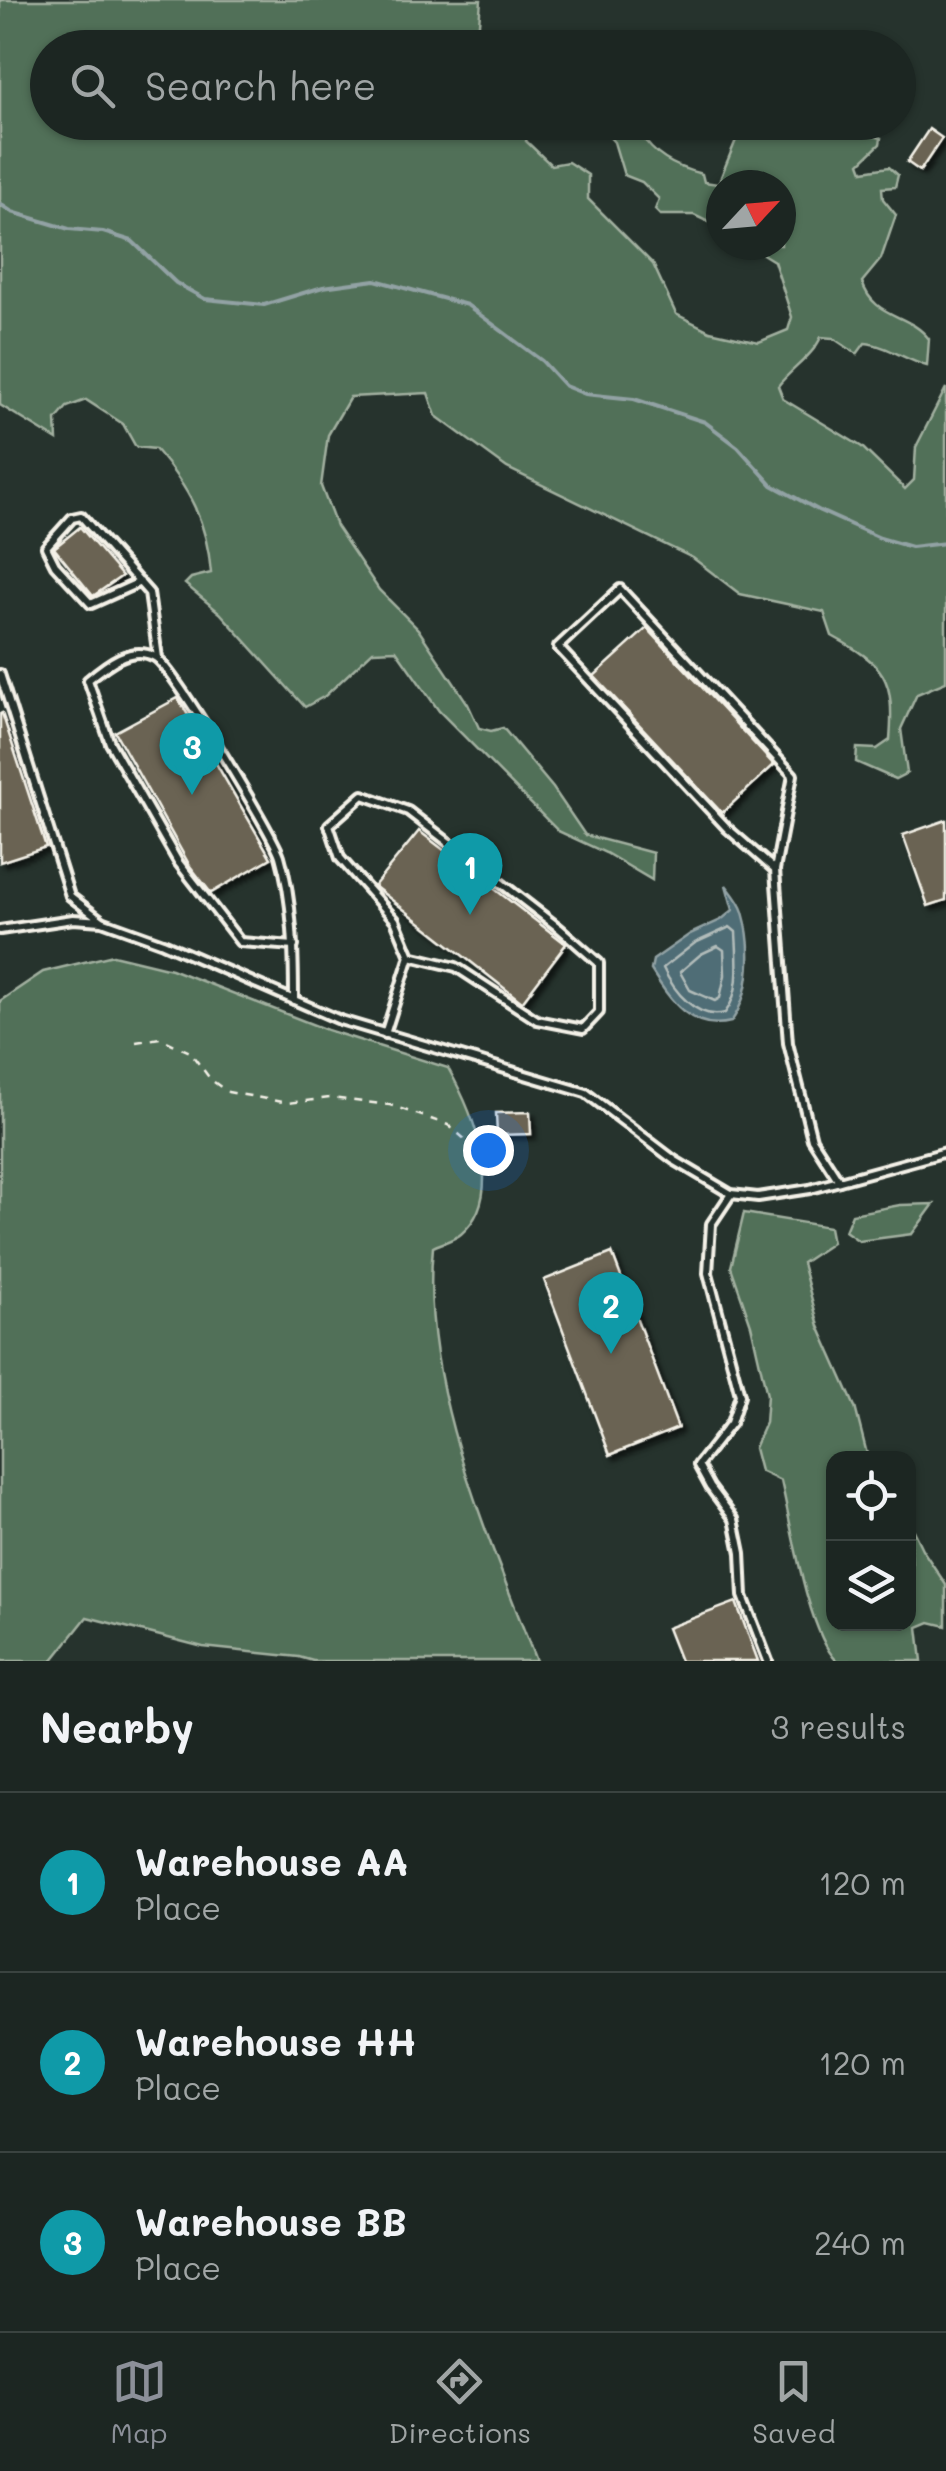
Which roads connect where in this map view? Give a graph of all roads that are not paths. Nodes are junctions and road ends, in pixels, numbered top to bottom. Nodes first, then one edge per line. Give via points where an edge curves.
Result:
1 (140, 582) junction
2 (158, 658) junction
3 (0, 674) edge
4 (776, 870) junction
5 (102, 921) junction
6 (0, 930) edge
7 (294, 946) junction
8 (410, 956) junction
9 (294, 1000) junction
10 (386, 1034) junction
11 (946, 1152) edge
12 (839, 1181) junction
13 (730, 1194) junction
14 (768, 1661) edge

1 - 1 lane via 81,516 46,547 91,604
1 - 2 lane via 148,592
2 - 7 lane via 280,854
2 - 7 lane via 136,652 88,680 110,743 178,862 240,942
3 - 5 lane via 70,896
4 - 4 lane via 793,775 620,588 558,646 727,828
4 - 12 lane via 788,1043 812,1139
5 - 6 lane
5 - 9 lane
7 - 9 lane
8 - 8 lane via 395,920 340,858 329,825 363,795 408,811 599,964 599,1012 583,1029 537,1020 456,968
8 - 10 lane
9 - 10 lane
10 - 13 lane via 586,1093
11 - 12 lane
12 - 13 lane via 758,1197
13 - 14 lane via 710,1224 708,1273 740,1396 731,1423 698,1465 734,1519 743,1596

